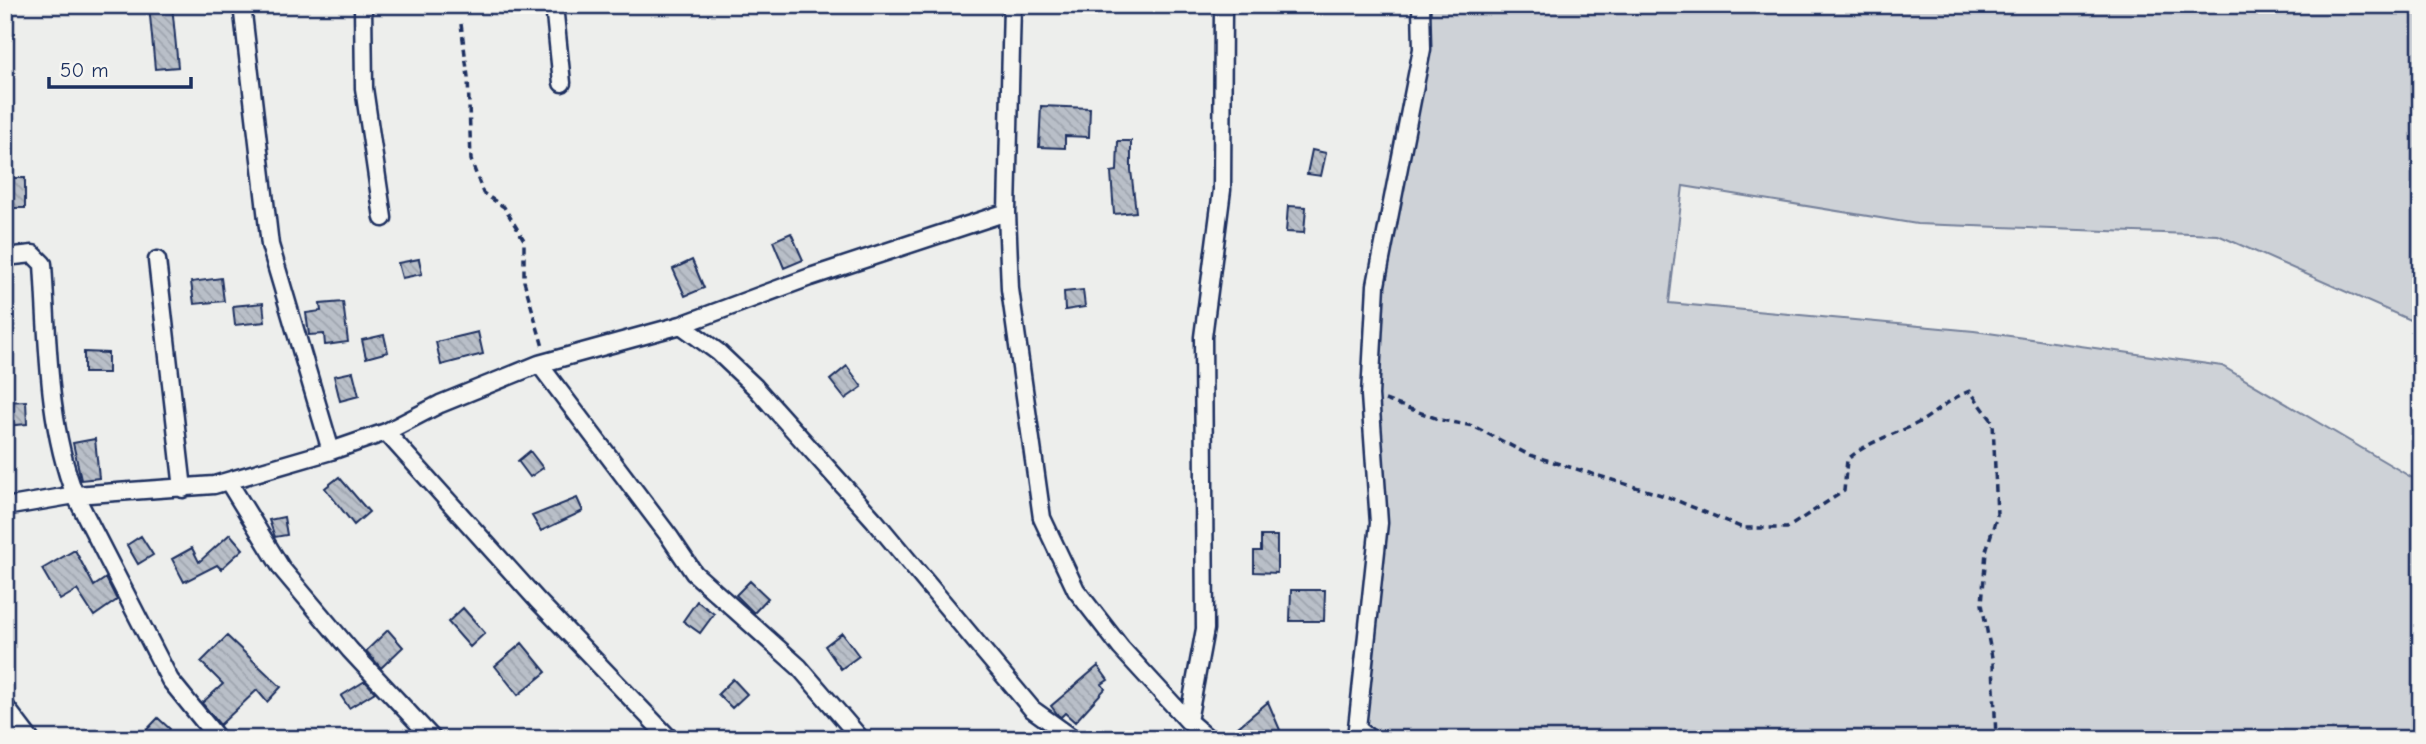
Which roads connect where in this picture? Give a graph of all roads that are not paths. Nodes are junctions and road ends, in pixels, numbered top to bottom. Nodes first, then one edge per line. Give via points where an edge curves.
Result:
1 (242, 5) edge
2 (363, 5) edge
3 (554, 5) edge
4 (1012, 5) edge
5 (1223, 5) edge
6 (1421, 5) edge
7 (562, 83) dead end
8 (1007, 212) junction
9 (383, 218) dead end
10 (5, 257) edge
11 (157, 260) dead end
12 (681, 325) junction
13 (541, 364) junction
14 (386, 432) junction
15 (331, 451) junction
16 (228, 481) junction
17 (183, 489) junction
18 (75, 495) junction
19 (5, 507) edge
20 (5, 706) edge
21 (1188, 721) junction
22 (30, 739) edge
23 (218, 739) edge
24 (433, 739) edge
25 (670, 739) edge
26 (861, 739) edge
27 (1074, 739) edge
28 (1209, 739) edge
29 (1370, 739) edge

1 - 15 street via 270,245
2 - 9 street via 365,88
3 - 7 street
4 - 8 street
5 - 21 street via 1223,180 1203,337 1205,629
6 - 29 street via 1422,48 1376,285 1370,395 1379,523 1357,728
8 - 12 street
8 - 21 street via 1010,289 1042,519 1076,590 1121,649
10 - 18 street via 33,254 43,264 52,389 63,465
11 - 17 street
12 - 13 street
12 - 27 street via 755,387 875,521 1032,709
13 - 14 street via 440,404
13 - 26 street via 694,573 799,667
14 - 15 street
14 - 25 street
15 - 16 street
16 - 17 street
16 - 24 street via 282,569
17 - 18 street
18 - 19 street
18 - 23 street via 170,680
20 - 22 street
21 - 28 street

